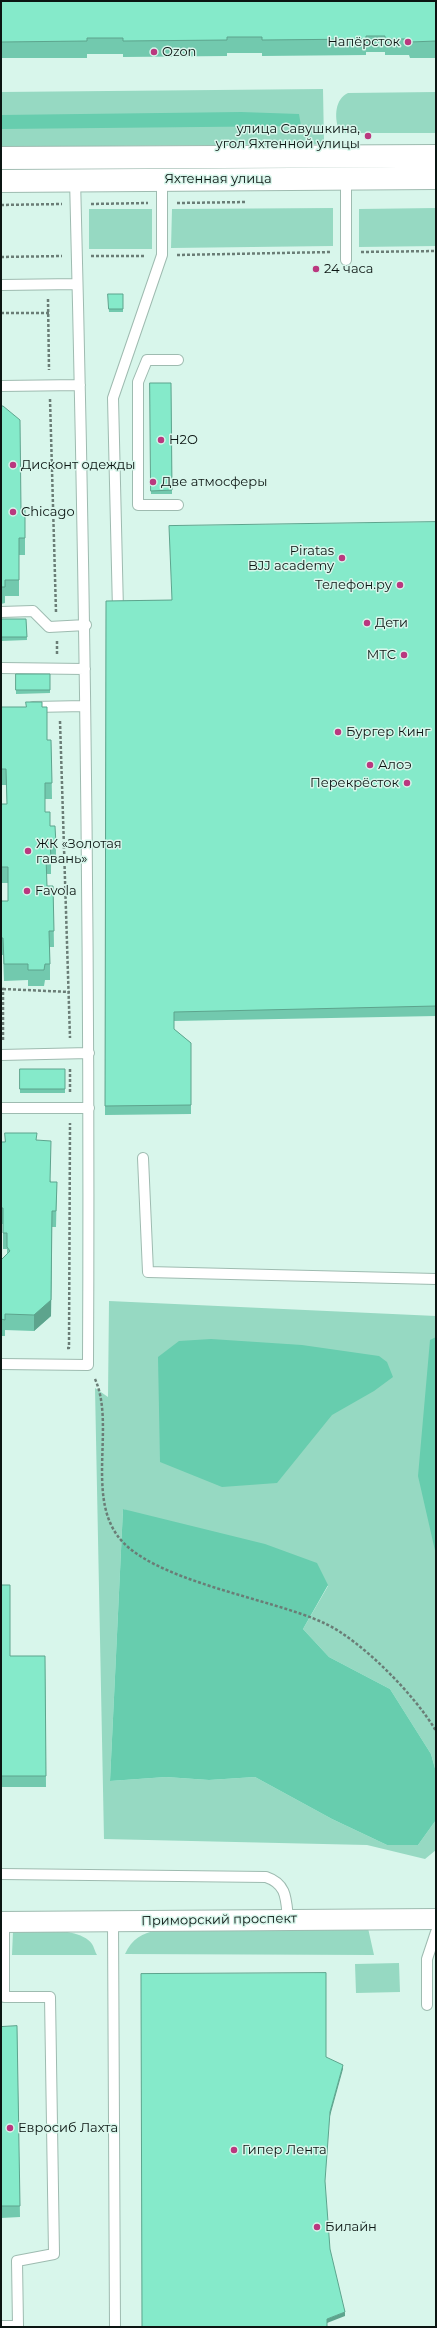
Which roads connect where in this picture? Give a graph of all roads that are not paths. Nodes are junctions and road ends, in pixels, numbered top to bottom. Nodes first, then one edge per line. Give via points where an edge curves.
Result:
1 (345, 156) junction
2 (436, 156) edge
3 (162, 157) junction
4 (1, 158) edge
5 (75, 158) junction
6 (346, 178) junction
7 (436, 178) edge
8 (75, 180) junction
9 (162, 180) junction
10 (1, 181) edge
11 (346, 256) road end
12 (77, 284) junction
13 (1, 285) edge
14 (178, 360) dead end
15 (121, 377) junction
16 (138, 382) junction
17 (80, 385) junction
18 (1, 386) edge
19 (178, 505) dead end
20 (118, 611) edge
21 (1, 612) edge
22 (86, 625) junction
23 (1, 668) edge
24 (85, 669) junction
25 (85, 706) junction
26 (22, 707) edge
27 (89, 1053) junction
28 (2, 1055) edge
29 (1, 1108) edge
30 (89, 1108) junction
31 (144, 1158) dead end
32 (436, 1279) edge
33 (1, 1364) edge
34 (1, 1874) edge
35 (288, 1919) junction
36 (436, 1919) edge
37 (2, 1922) edge
38 (113, 1922) junction
39 (436, 1932) edge
40 (2, 1997) edge
41 (427, 2005) dead end
42 (1, 2326) edge
43 (19, 2326) edge
44 (115, 2327) edge

1 - 2 street, Яхтенная улица
1 - 3 street, Яхтенная улица
1 - 6 lane
3 - 5 street, Яхтенная улица
3 - 9 lane
4 - 5 street, Яхтенная улица
5 - 8 lane
6 - 7 street, Яхтенная улица
6 - 9 street, Яхтенная улица
6 - 11 lane
8 - 9 street, Яхтенная улица
8 - 10 street, Яхтенная улица
8 - 12 lane
9 - 15 lane via 162,255
12 - 13 lane
12 - 17 lane
14 - 16 lane via 147,360
15 - 16 lane
15 - 20 lane via 113,398
16 - 19 lane via 138,505
17 - 18 lane
17 - 22 lane
21 - 22 lane via 33,611 49,627
22 - 24 lane
23 - 24 lane
24 - 25 lane
25 - 26 lane
25 - 27 lane
27 - 28 lane
27 - 30 lane
29 - 30 lane
30 - 33 lane via 88,1365
31 - 32 lane via 148,1272
34 - 35 lane via 266,1877 278,1881 283,1889
35 - 36 street, Приморский проспект
35 - 38 street, Приморский проспект
37 - 38 street, Приморский проспект
37 - 40 lane
38 - 44 lane
39 - 41 lane via 427,1959
40 - 43 lane via 50,1997 54,2254 17,2261
42 - 43 lane

